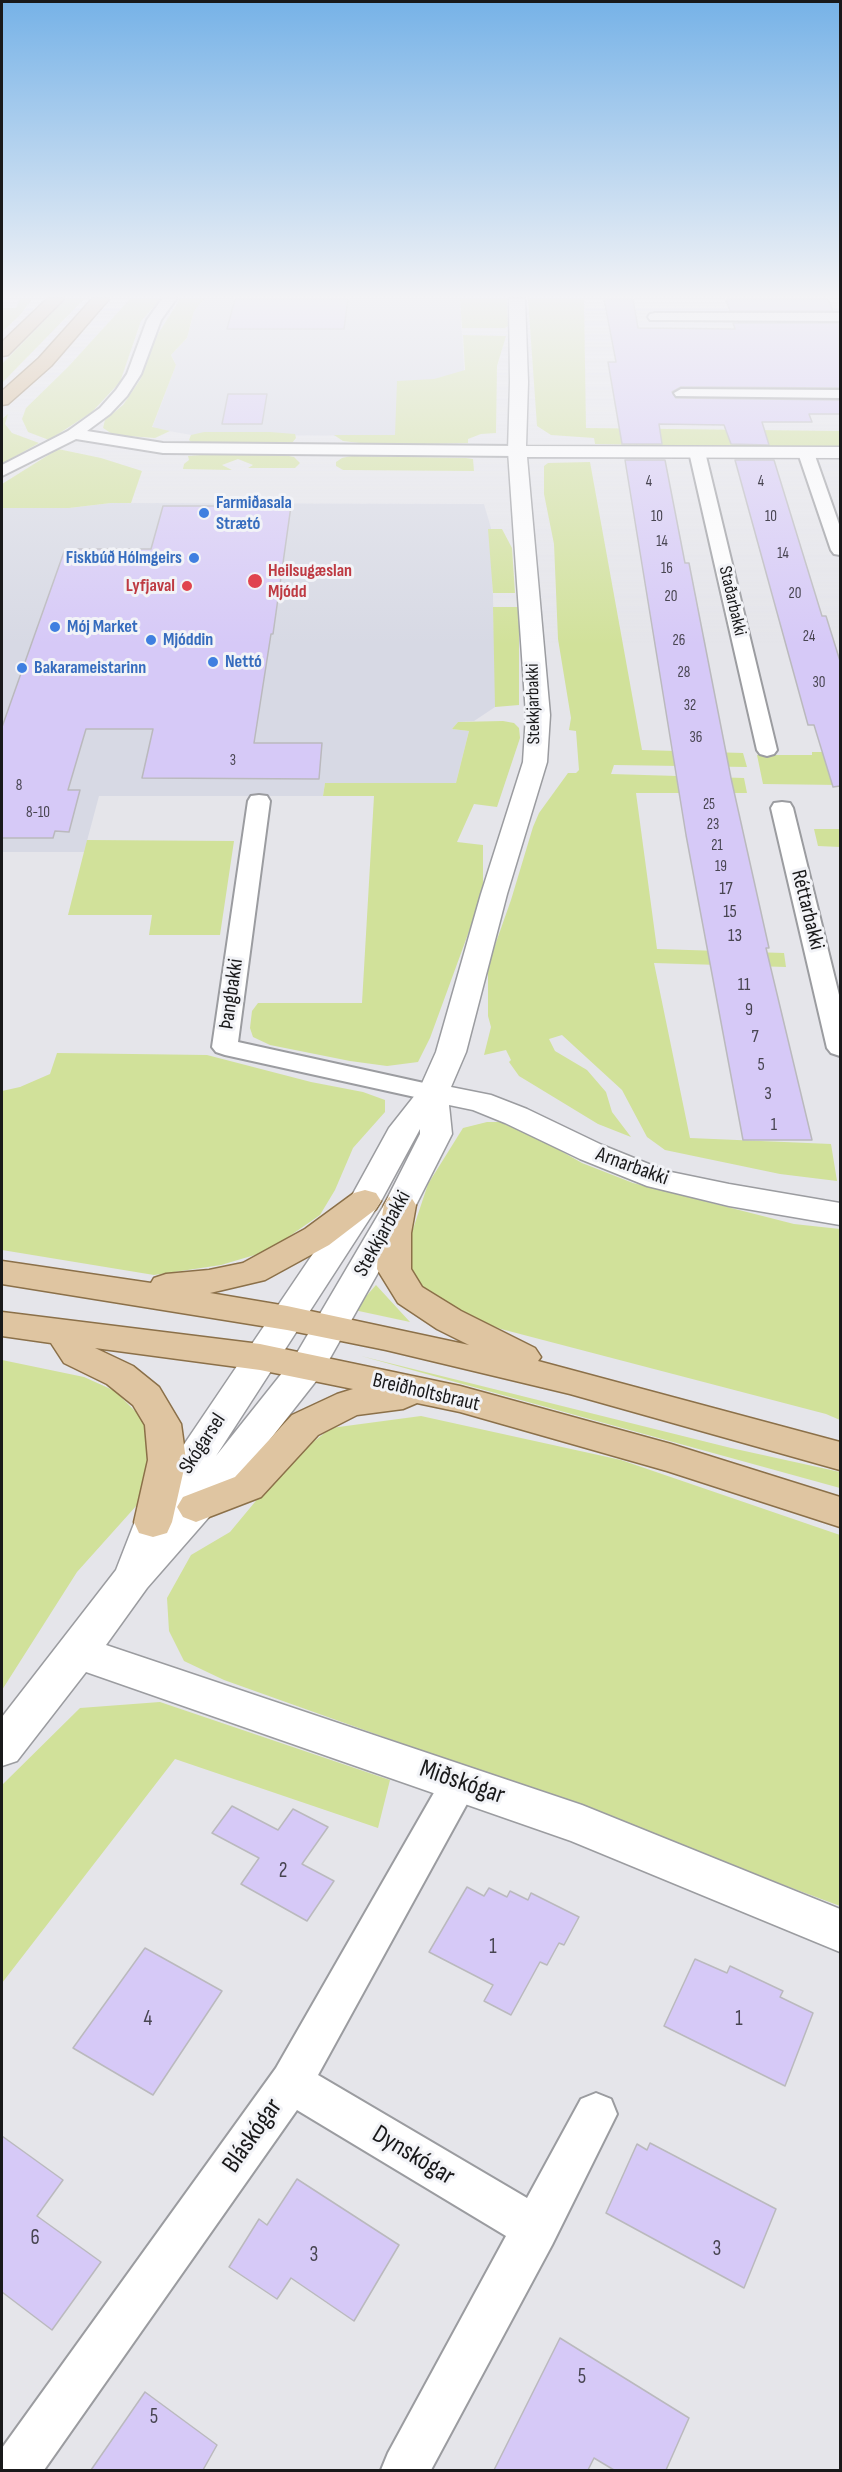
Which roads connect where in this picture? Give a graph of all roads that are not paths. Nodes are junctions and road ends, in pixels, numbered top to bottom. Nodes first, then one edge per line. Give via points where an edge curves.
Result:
1 (100, 414) edge
2 (518, 414) edge
3 (74, 434) junction
4 (517, 452) junction
5 (697, 452) junction
6 (806, 453) junction
7 (840, 453) edge
8 (2, 471) edge
9 (840, 550) edge
10 (767, 750) dead end
11 (259, 801) dead end
12 (782, 808) dead end
13 (840, 1048) edge
14 (433, 1094) junction
15 (365, 1201) junction
16 (400, 1205) junction
17 (840, 1214) edge
18 (2, 1273) edge
19 (119, 1290) junction
20 (287, 1318) junction
21 (2, 1324) edge
22 (332, 1327) junction
23 (62, 1331) junction
24 (260, 1357) junction
25 (307, 1366) junction
26 (570, 1381) junction
27 (460, 1400) junction
28 (840, 1456) edge
29 (196, 1508) junction
30 (840, 1512) edge
31 (153, 1522) junction
32 (133, 1577) junction
33 (78, 1652) junction
34 (2, 1748) edge
35 (460, 1782) junction
36 (840, 1931) edge
37 (291, 2083) junction
38 (596, 2114) dead end
39 (536, 2229) junction
40 (15, 2470) edge
41 (405, 2470) edge

1 - 3 street
2 - 4 street, Stekkjarbakki
3 - 4 street via 164,448
3 - 8 street
4 - 5 street
4 - 14 street, Stekkjarbakki via 538,715 535,762 451,1052
5 - 6 street
5 - 10 street, Staðarbakki
6 - 7 street
6 - 9 street
11 - 14 street, Þangbakki via 225,1047
12 - 13 street, Réttarbakki
14 - 15 street, Stekkjarbakki via 404,1128
14 - 16 street, Stekkjarbakki via 436,1134
14 - 17 street, Arnarbakki via 480,1102 507,1112 658,1179
15 - 19 main road via 317,1236 253,1272 208,1282
15 - 20 street, Stekkjarbakki
16 - 22 street, Stekkjarbakki
16 - 26 main road via 394,1269 410,1295 448,1320
18 - 19 main road
19 - 20 main road
20 - 22 main road
20 - 24 street, Skógarsel
21 - 23 main road, Breiðholtsbraut
22 - 25 street, Stekkjarbakki
22 - 26 main road
23 - 24 main road, Breiðholtsbraut
23 - 31 main road via 76,1354 120,1375 146,1396 163,1424 167,1460
24 - 25 main road, Breiðholtsbraut
24 - 31 street, Skógarsel
25 - 27 main road, Breiðholtsbraut
25 - 29 street, Skógarsel
26 - 28 main road
27 - 29 main road via 398,1396 350,1403 305,1425 248,1487
27 - 30 main road, Breiðholtsbraut via 670,1458
29 - 32 street, Skógarsel
31 - 32 street, Skógarsel
32 - 33 street, Skógarsel
33 - 34 street, Skógarsel
33 - 35 street, Miðskógar
35 - 36 street, Miðskógar via 582,1826
35 - 37 street, Bláskógar
37 - 39 street, Dynskógar
37 - 40 street, Bláskógar
38 - 39 street
39 - 41 street

